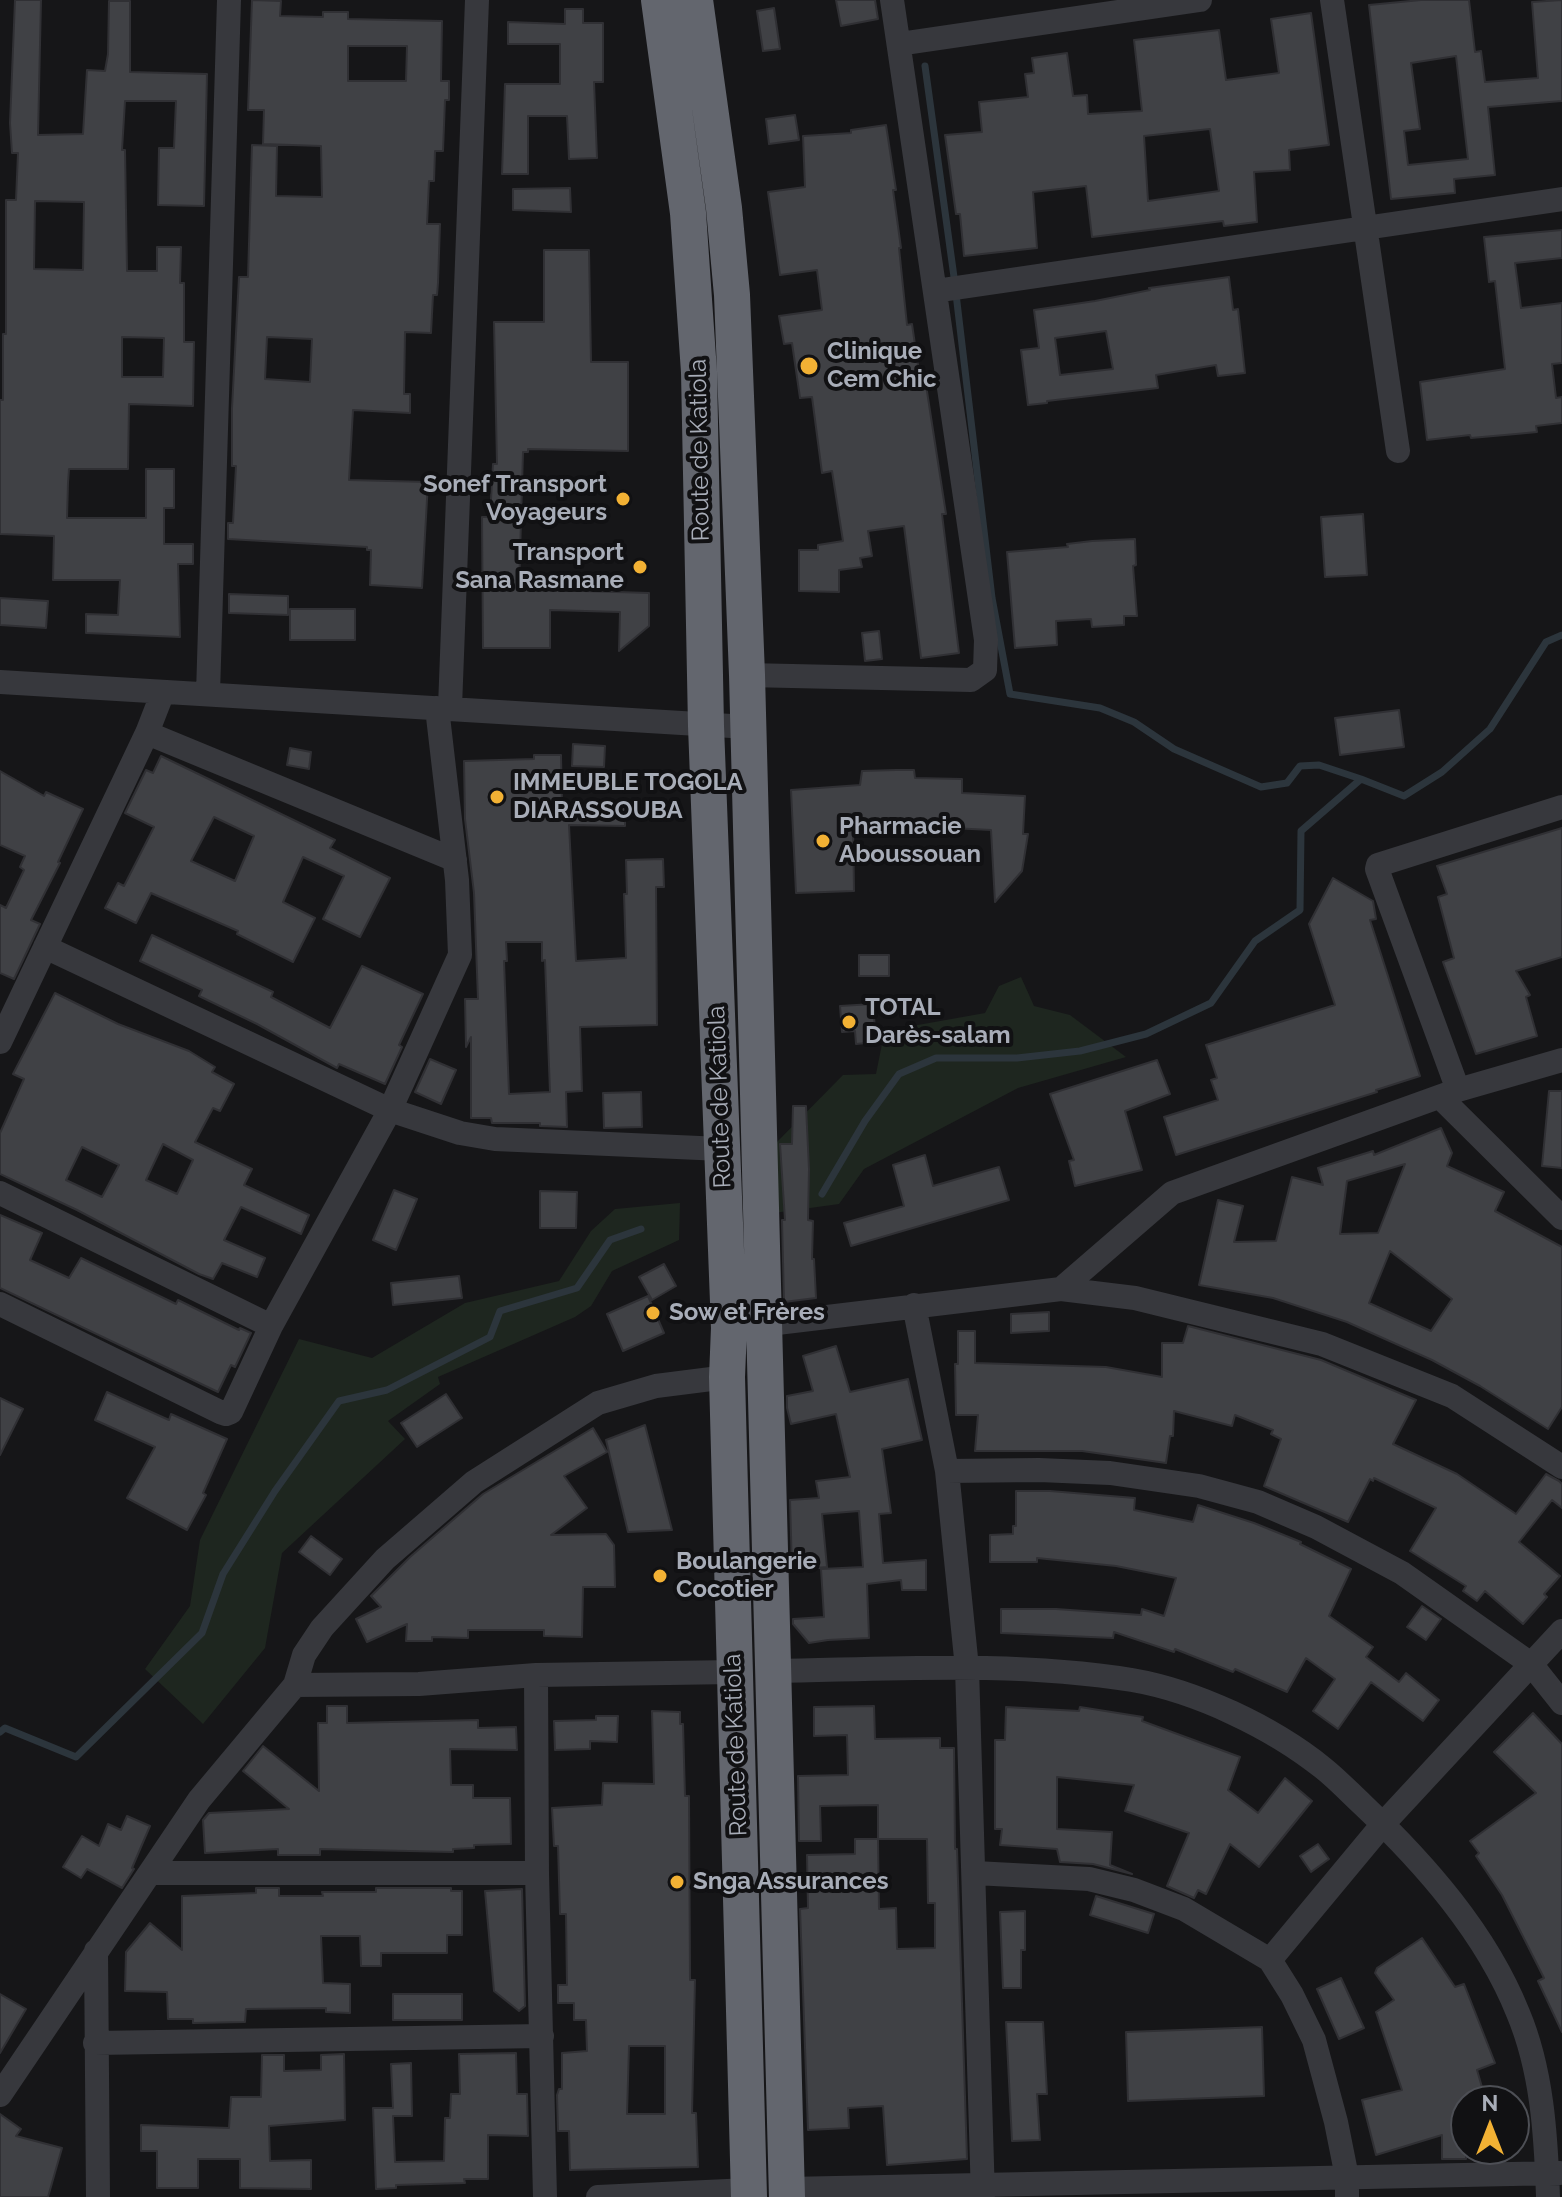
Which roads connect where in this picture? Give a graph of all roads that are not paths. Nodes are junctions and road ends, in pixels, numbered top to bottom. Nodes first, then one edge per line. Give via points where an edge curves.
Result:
1 (229, 0) edge
2 (477, 0) edge
3 (659, 0) edge
4 (695, 0) edge
5 (892, 0) edge
6 (1200, 0) edge
7 (1332, 0) edge
8 (1150, 4) edge
9 (899, 44) junction
10 (1562, 199) edge
11 (1365, 228) junction
12 (935, 291) junction
13 (1398, 451) dead end
14 (747, 675) junction
15 (0, 682) edge
16 (163, 692) junction
17 (208, 694) junction
18 (444, 708) junction
19 (706, 726) junction
20 (748, 727) junction
21 (147, 733) junction
22 (1562, 807) edge
23 (455, 860) junction
24 (45, 947) junction
25 (0, 1042) edge
26 (1562, 1060) edge
27 (1449, 1094) junction
28 (390, 1110) junction
29 (722, 1149) junction
30 (0, 1193) edge
31 (1562, 1218) edge
32 (1061, 1289) junction
33 (0, 1304) edge
34 (914, 1305) junction
35 (766, 1324) junction
36 (271, 1326) junction
37 (729, 1328) junction
38 (727, 1377) junction
39 (1562, 1467) edge
40 (947, 1471) junction
41 (1562, 1631) edge
42 (1531, 1664) junction
43 (967, 1668) junction
44 (774, 1671) junction
45 (734, 1672) junction
46 (536, 1675) junction
47 (295, 1685) junction
48 (1562, 1703) edge
49 (1383, 1824) junction
50 (150, 1873) junction
51 (537, 1873) junction
52 (975, 1873) junction
53 (96, 1951) junction
54 (1270, 1960) junction
55 (542, 2036) junction
56 (95, 2043) junction
57 (0, 2095) edge
58 (1552, 2181) edge
59 (1347, 2187) edge
60 (1172, 2189) edge
61 (983, 2191) edge
62 (787, 2193) edge
63 (749, 2194) edge
64 (98, 2197) edge
65 (545, 2197) edge
66 (598, 2197) edge

1 - 17 street
2 - 18 street
3 - 19 highway, Route de Katiola via 688,213 699,372
4 - 14 highway, Route de Katiola via 732,295
5 - 9 street
6 - 8 street
7 - 11 street
8 - 9 street
9 - 12 street
10 - 11 street
11 - 12 street
11 - 13 street
12 - 14 street via 986,640 985,670 971,680
14 - 20 highway, Route de Katiola
15 - 16 street
16 - 17 street
16 - 21 street
17 - 18 street
18 - 19 street
18 - 23 street
19 - 20 street
19 - 29 highway, Route de Katiola
20 - 35 highway, Route de Katiola
21 - 23 street
21 - 24 street
22 - 27 street via 1378,865
23 - 28 street via 460,955
24 - 25 street
24 - 28 street
26 - 27 street
27 - 31 street
27 - 32 street via 1172,1193
28 - 29 street via 495,1139
28 - 36 street
29 - 37 highway, Route de Katiola
30 - 36 street
32 - 34 street
32 - 39 street via 1150,1301 1322,1344 1452,1396
33 - 36 street via 226,1414
34 - 35 street
34 - 40 street
35 - 37 street
35 - 44 highway, Route de Katiola
37 - 38 highway, Route de Katiola
38 - 45 highway, Route de Katiola
38 - 47 street via 656,1386 598,1403 474,1482 385,1559 322,1628 304,1655
40 - 42 street via 1110,1473 1199,1486 1258,1502 1402,1573
40 - 43 street
41 - 42 street
42 - 48 street
42 - 49 street
43 - 44 street
43 - 49 street via 1133,1680 1193,1696 1260,1727 1323,1767
43 - 52 street
44 - 62 highway, Route de Katiola
45 - 46 street
45 - 63 highway, Route de Katiola
46 - 47 street via 419,1684
46 - 51 street
47 - 50 street via 199,1800
49 - 54 street
49 - 58 street via 1484,1946 1518,2012 1537,2071
50 - 51 street
50 - 53 street
51 - 55 street
52 - 54 street via 1089,1879 1134,1890 1184,1909
52 - 61 street
53 - 56 street
53 - 57 street
54 - 59 street via 1314,2040
55 - 56 street
55 - 65 street
56 - 64 street
58 - 59 street
59 - 60 street
60 - 61 street
61 - 62 street
63 - 66 street

